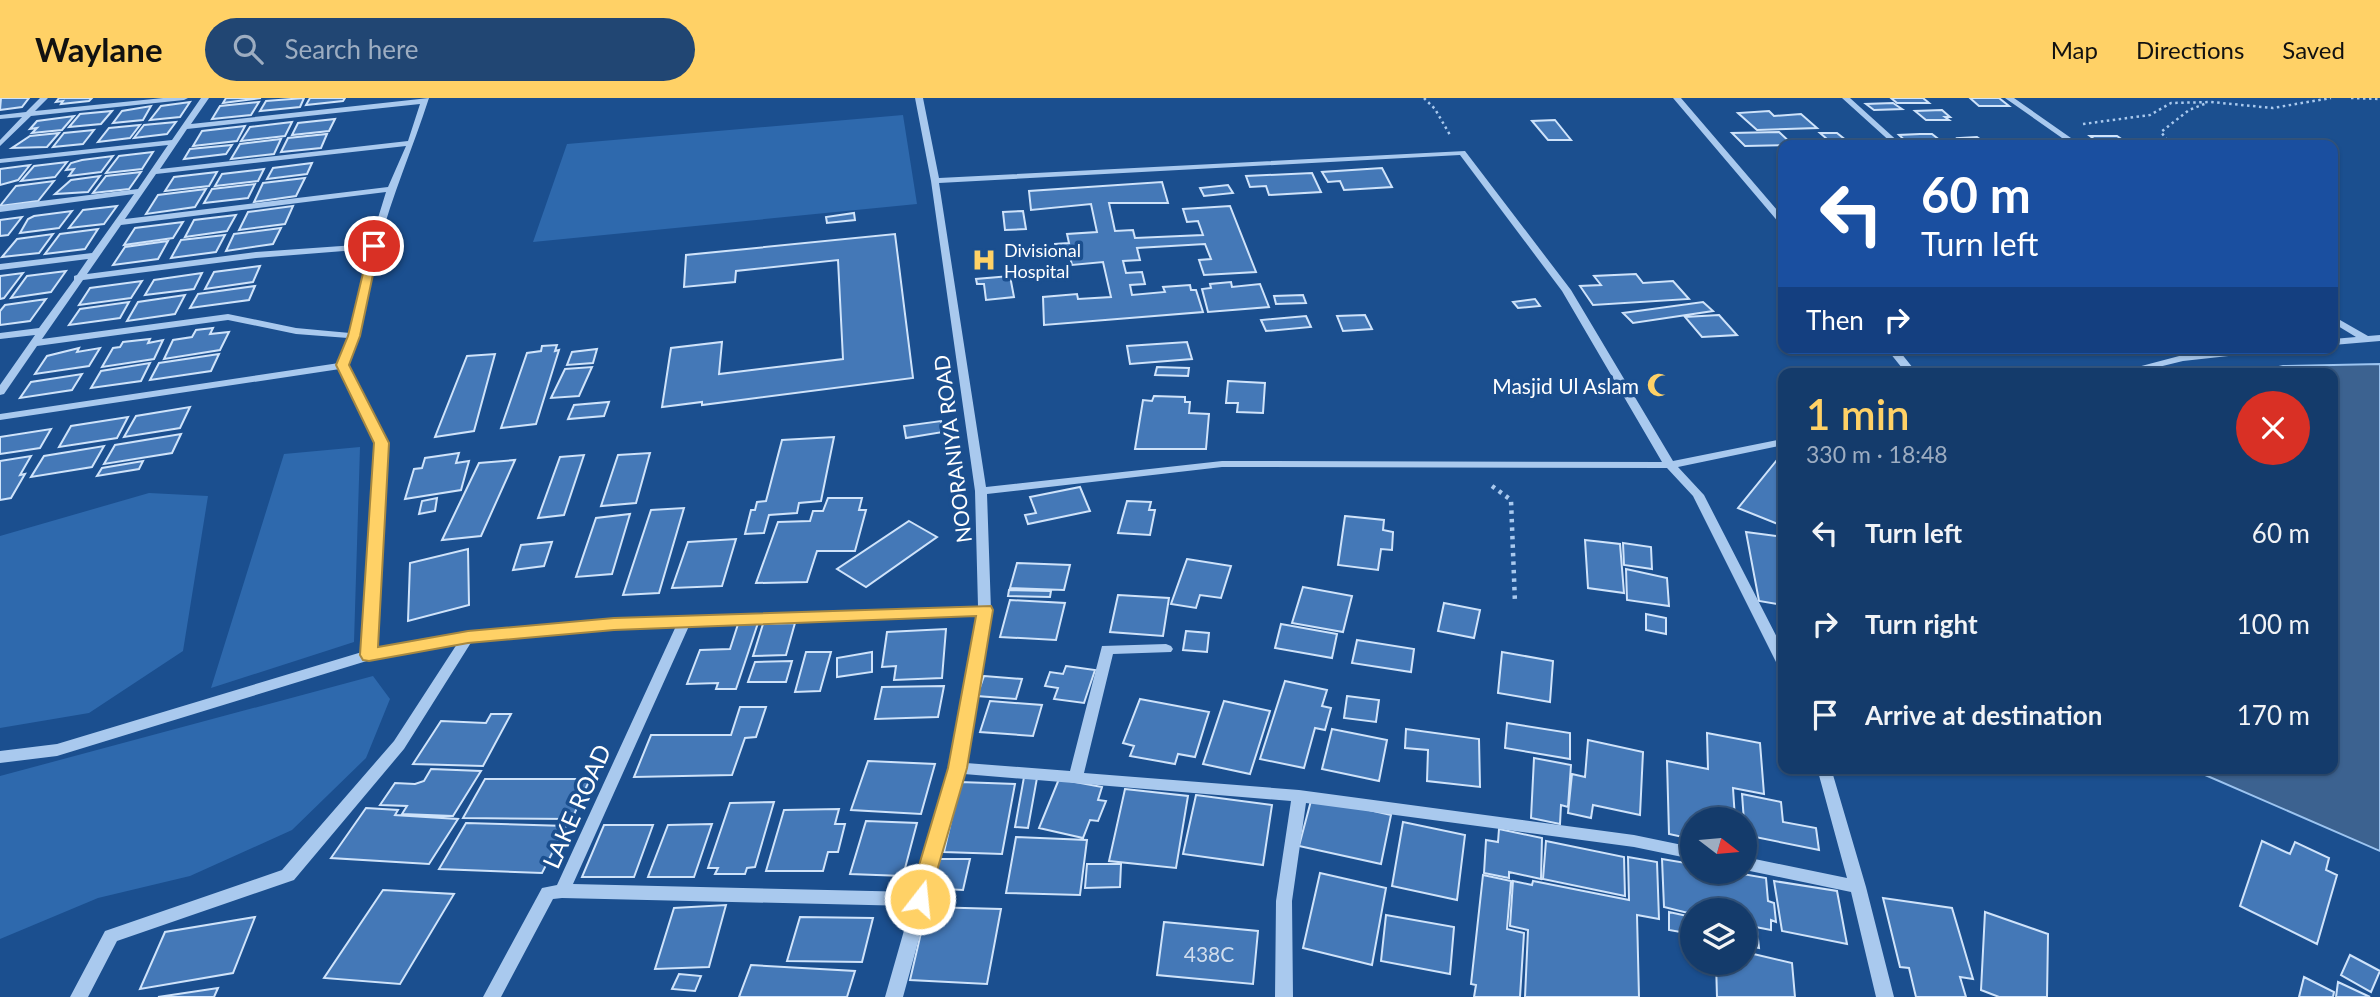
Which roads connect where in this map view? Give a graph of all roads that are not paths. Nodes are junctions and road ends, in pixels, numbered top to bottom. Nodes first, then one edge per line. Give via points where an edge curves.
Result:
1 (44, 98) edge
2 (184, 98) edge
3 (205, 98) edge
4 (919, 98) edge
5 (1677, 98) edge
6 (1846, 98) edge
7 (2009, 98) edge
8 (424, 100) edge
9 (29, 114) junction
10 (0, 117) edge
11 (184, 127) junction
12 (1892, 140) edge
13 (2070, 140) edge
14 (174, 142) junction
15 (411, 143) junction
16 (0, 144) edge
17 (0, 162) edge
18 (153, 172) junction
19 (935, 181) junction
20 (391, 189) junction
21 (139, 191) junction
22 (0, 209) edge
23 (1778, 216) edge
24 (121, 222) junction
25 (374, 246) junction
26 (93, 256) junction
27 (0, 267) edge
28 (77, 278) junction
29 (2338, 322) edge
30 (43, 331) junction
31 (354, 336) junction
32 (0, 337) edge
33 (2364, 338) junction
34 (2380, 338) edge
35 (2338, 341) edge
36 (35, 342) junction
37 (1896, 354) edge
38 (2177, 354) edge
39 (2219, 354) edge
40 (2183, 358) junction
41 (343, 365) junction
42 (1908, 368) edge
43 (2141, 368) edge
44 (0, 392) edge
45 (0, 417) edge
46 (1778, 443) edge
47 (1670, 465) junction
48 (981, 491) junction
49 (985, 610) junction
50 (685, 620) junction
51 (468, 637) junction
52 (1167, 649) dead end
53 (1778, 652) edge
54 (369, 655) junction
55 (0, 757) edge
56 (958, 768) junction
57 (1826, 774) edge
58 (1076, 777) junction
59 (1299, 796) junction
60 (1680, 851) edge
61 (1757, 866) edge
62 (1858, 887) junction
63 (562, 891) junction
64 (920, 899) junction
65 (79, 997) edge
66 (492, 997) edge
67 (894, 997) edge
68 (1284, 997) edge
69 (1885, 997) edge

1 - 9 street
2 - 9 street
3 - 11 street
4 - 19 street, NOORANIYA ROAD
5 - 23 street
6 - 12 street
7 - 13 street
8 - 11 street
8 - 15 street
9 - 10 street
9 - 16 street
11 - 14 street
14 - 17 street
14 - 18 street
15 - 18 street
15 - 20 street
18 - 21 street
19 - 47 street via 1462,153 1566,290
19 - 48 street, NOORANIYA ROAD
20 - 24 street
20 - 25 street
21 - 22 street
21 - 24 street
24 - 26 street
25 - 28 street via 256,255
25 - 31 street
26 - 27 street
26 - 28 street
28 - 30 street
29 - 33 street
30 - 32 street
30 - 36 street
31 - 36 street via 296,331 228,317
31 - 41 street
33 - 34 street
33 - 35 street
36 - 44 street
37 - 42 street
38 - 40 street
39 - 40 street
40 - 43 street
41 - 45 street
41 - 54 street via 382,443
46 - 47 street
47 - 48 street via 1222,464
47 - 53 street via 1698,495
48 - 49 street, NOORANIYA ROAD
49 - 50 street
49 - 56 street, NOORANIYA ROAD
50 - 51 street
50 - 63 street, LAKE ROAD
51 - 54 street
51 - 65 street via 399,745 288,875 111,936
52 - 58 street via 1107,649
54 - 55 street via 57,750
56 - 58 street
56 - 64 street, NOORANIYA ROAD
57 - 62 street
58 - 59 street
59 - 60 street
59 - 68 street via 1284,901
61 - 62 street
62 - 69 street
63 - 64 street
63 - 66 street, LAKE ROAD via 548,893
64 - 67 street, NOORANIYA ROAD

